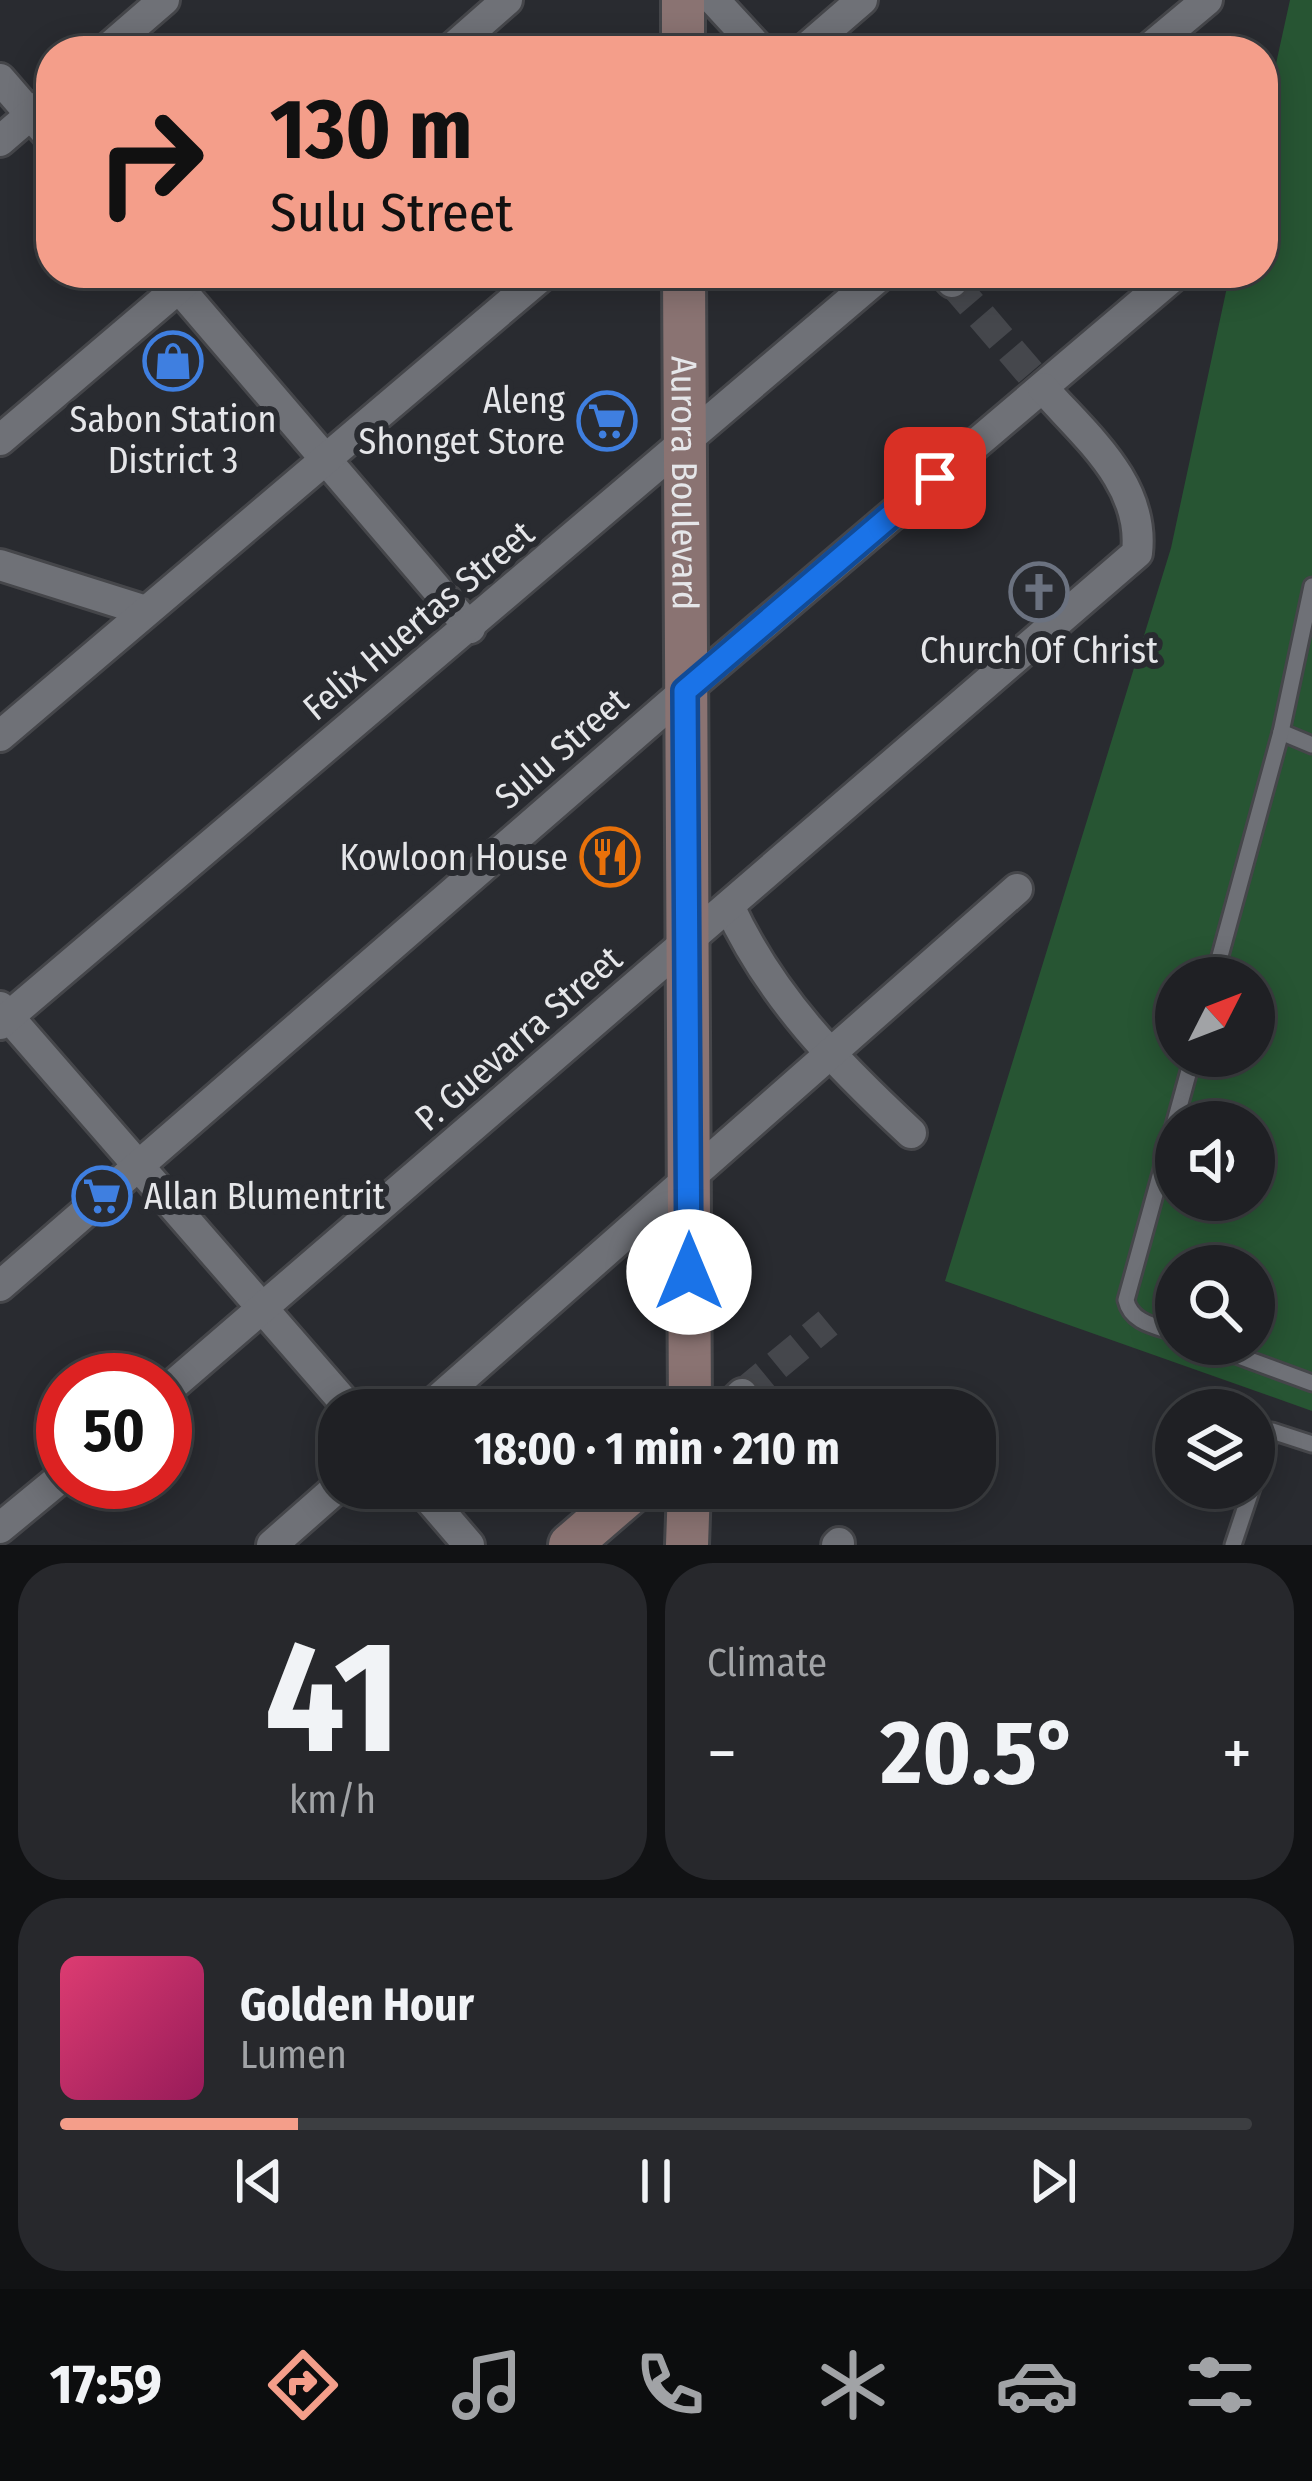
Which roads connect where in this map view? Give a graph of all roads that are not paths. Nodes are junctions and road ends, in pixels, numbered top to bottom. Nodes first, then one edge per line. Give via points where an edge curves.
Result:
1 (164, 0) edge
2 (507, 0) edge
3 (682, 0) edge
4 (714, 0) edge
5 (862, 0) edge
6 (1207, 0) edge
7 (122, 36) edge
8 (466, 36) edge
9 (683, 36) edge
10 (747, 36) edge
11 (820, 36) edge
12 (1164, 36) edge
13 (0, 79) edge
14 (36, 110) edge
15 (36, 121) edge
16 (0, 141) edge
17 (169, 288) edge
18 (188, 288) edge
19 (527, 288) edge
20 (684, 288) edge
21 (867, 288) edge
22 (1160, 288) edge
23 (1042, 388) junction
24 (0, 440) edge
25 (683, 446) junction
26 (326, 459) junction
27 (0, 566) edge
28 (1312, 586) edge
29 (146, 611) junction
30 (470, 628) junction
31 (685, 691) junction
32 (1281, 732) junction
33 (0, 736) edge
34 (1312, 745) edge
35 (1017, 889) dead end
36 (729, 906) junction
37 (686, 944) junction
38 (1220, 957) edge
39 (3, 1016) edge
40 (829, 1055) junction
41 (1187, 1077) edge
42 (911, 1133) dead end
43 (139, 1167) junction
44 (688, 1180) junction
45 (0, 1286) edge
46 (264, 1310) junction
47 (1155, 1325) edge
48 (1263, 1365) edge
49 (192, 1370) edge
50 (1312, 1383) edge
51 (333, 1389) edge
52 (450, 1389) edge
53 (690, 1389) edge
54 (1275, 1432) edge
55 (1312, 1444) edge
56 (36, 1498) edge
57 (318, 1504) edge
58 (438, 1509) edge
59 (612, 1509) edge
60 (688, 1509) edge
61 (1245, 1509) edge
62 (0, 1528) edge
63 (272, 1545) edge
64 (470, 1545) edge
65 (570, 1545) edge
66 (687, 1545) edge
67 (1232, 1545) edge

1 - 7 street
2 - 8 street
3 - 9 main road
4 - 10 street
5 - 11 street
6 - 12 street
13 - 14 street
15 - 16 street
17 - 24 street
18 - 26 street
19 - 26 street
20 - 25 main road, Aurora Boulevard
21 - 25 street, Felix Huertas Street
22 - 23 street, Sulu Street
23 - 31 street, Sulu Street
23 - 36 street, P. Guevarra Street via 1120,476 1136,518 1137,553
25 - 30 street, Felix Huertas Street
25 - 31 main road, Aurora Boulevard
26 - 29 street
26 - 30 street
27 - 29 street
28 - 32 lane
29 - 33 street
30 - 39 street, Felix Huertas Street
31 - 37 main road, Aurora Boulevard
31 - 43 street, Sulu Street
32 - 34 lane
32 - 38 lane
35 - 40 street
36 - 37 street, P. Guevarra Street
36 - 40 street via 751,954
37 - 44 main road, Aurora Boulevard
37 - 46 street, P. Guevarra Street
39 - 43 street
40 - 42 street
40 - 44 street
41 - 47 lane via 1126,1300 1138,1319
43 - 45 street, Sulu Street
43 - 46 street
44 - 52 street
44 - 53 main road, Aurora Boulevard
46 - 49 street, P. Guevarra Street
46 - 51 street
48 - 50 lane
54 - 55 lane
56 - 62 street
57 - 63 street
58 - 64 street
59 - 65 main road
60 - 66 main road
61 - 67 lane

